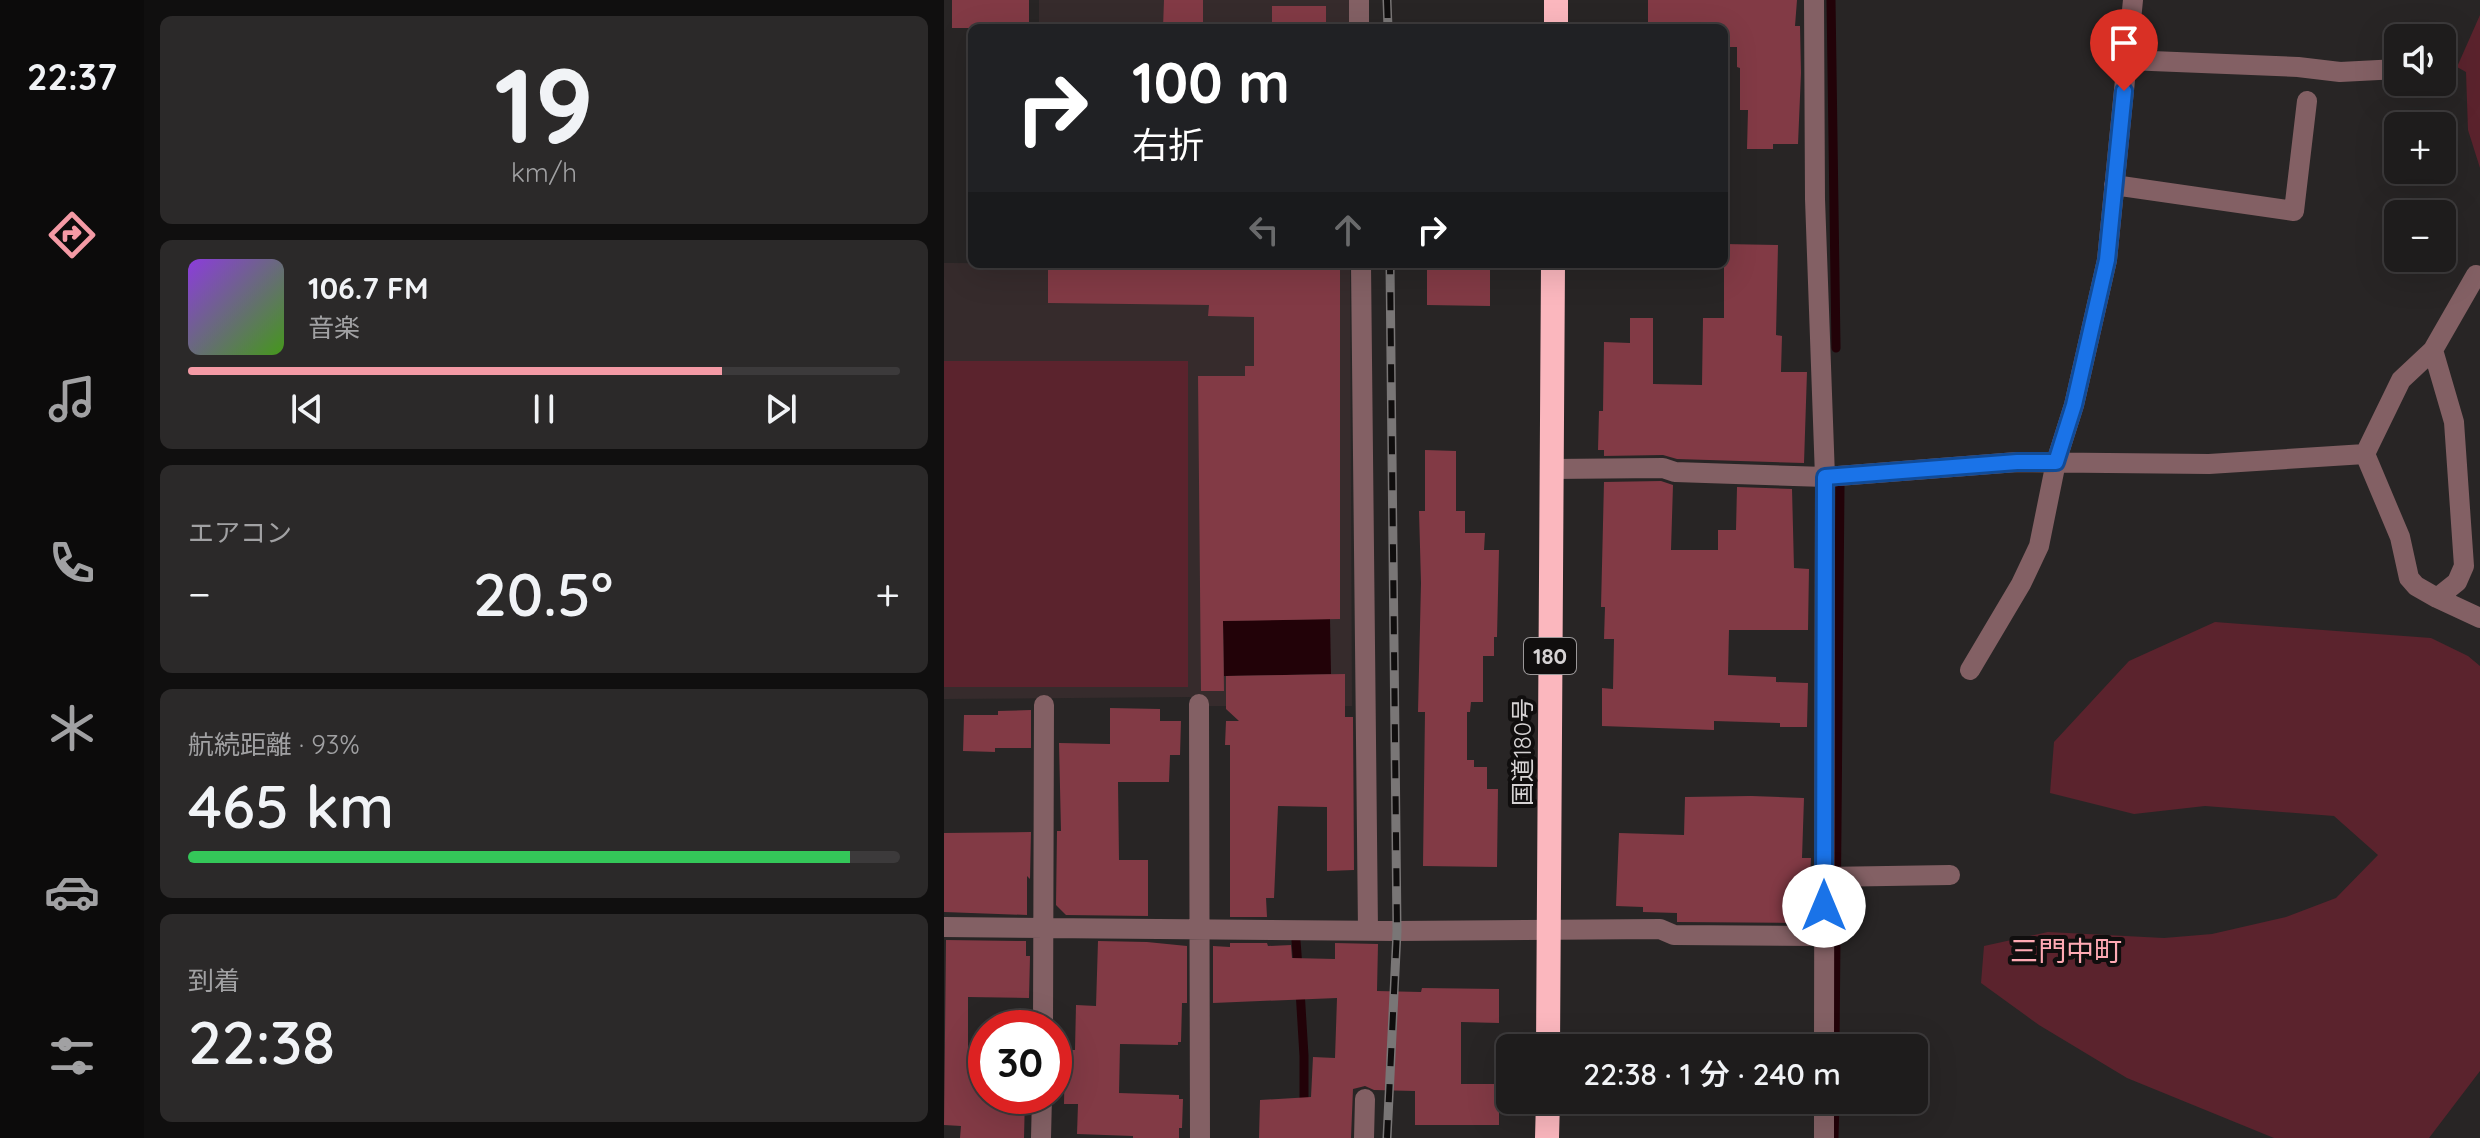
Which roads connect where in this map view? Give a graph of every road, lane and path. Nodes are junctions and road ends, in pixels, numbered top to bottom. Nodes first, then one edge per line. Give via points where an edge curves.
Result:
1 (1359, 0) edge
2 (1556, 0) edge
3 (1814, 0) edge
4 (2133, 0) edge
5 (1359, 24) edge
6 (1556, 24) edge
7 (2127, 60) junction
8 (2384, 70) edge
9 (2307, 101) dead end
10 (2114, 185) junction
11 (1361, 268) edge
12 (1553, 268) edge
13 (2476, 275) dead end
14 (2433, 350) junction
15 (2365, 454) junction
16 (2056, 462) junction
17 (1551, 469) junction
18 (1825, 477) junction
19 (2437, 598) junction
20 (2480, 618) edge
21 (1970, 670) dead end
22 (1199, 704) dead end
23 (1044, 705) dead end
24 (1950, 875) dead end
25 (1833, 877) junction
26 (944, 927) edge
27 (1045, 928) junction
28 (1549, 930) junction
29 (1200, 931) junction
30 (1368, 931) junction
31 (1823, 936) junction
32 (1043, 1010) edge
33 (1548, 1034) edge
34 (1824, 1034) edge
35 (1365, 1099) dead end
36 (1042, 1114) edge
37 (1548, 1114) edge
38 (1824, 1114) edge
39 (1041, 1138) edge
40 (1200, 1138) edge
41 (1364, 1138) edge
42 (1547, 1138) edge
43 (1824, 1138) edge

1 - 5 street
2 - 6 highway
3 - 18 street
4 - 7 street
7 - 8 street
7 - 10 street
9 - 10 street via 2294,211
10 - 16 street via 2107,260
11 - 30 street
12 - 17 highway, 国道180号 / 180
13 - 14 street
14 - 15 street via 2401,380
14 - 19 street via 2454,422 2464,566 2457,582
15 - 16 street via 2209,464
15 - 19 street via 2400,537 2409,578
16 - 18 street
16 - 21 street via 2039,546
17 - 18 street via 1663,468
17 - 28 highway, 国道180号 / 180
18 - 25 street
19 - 20 street
22 - 29 street
23 - 27 street
24 - 25 street
25 - 31 street
26 - 27 street
27 - 29 street
27 - 32 street
28 - 30 street
28 - 31 street
28 - 33 highway, 国道180号 / 180
29 - 30 street
29 - 40 street
31 - 34 street
35 - 41 street
36 - 39 street
37 - 42 highway
38 - 43 street

